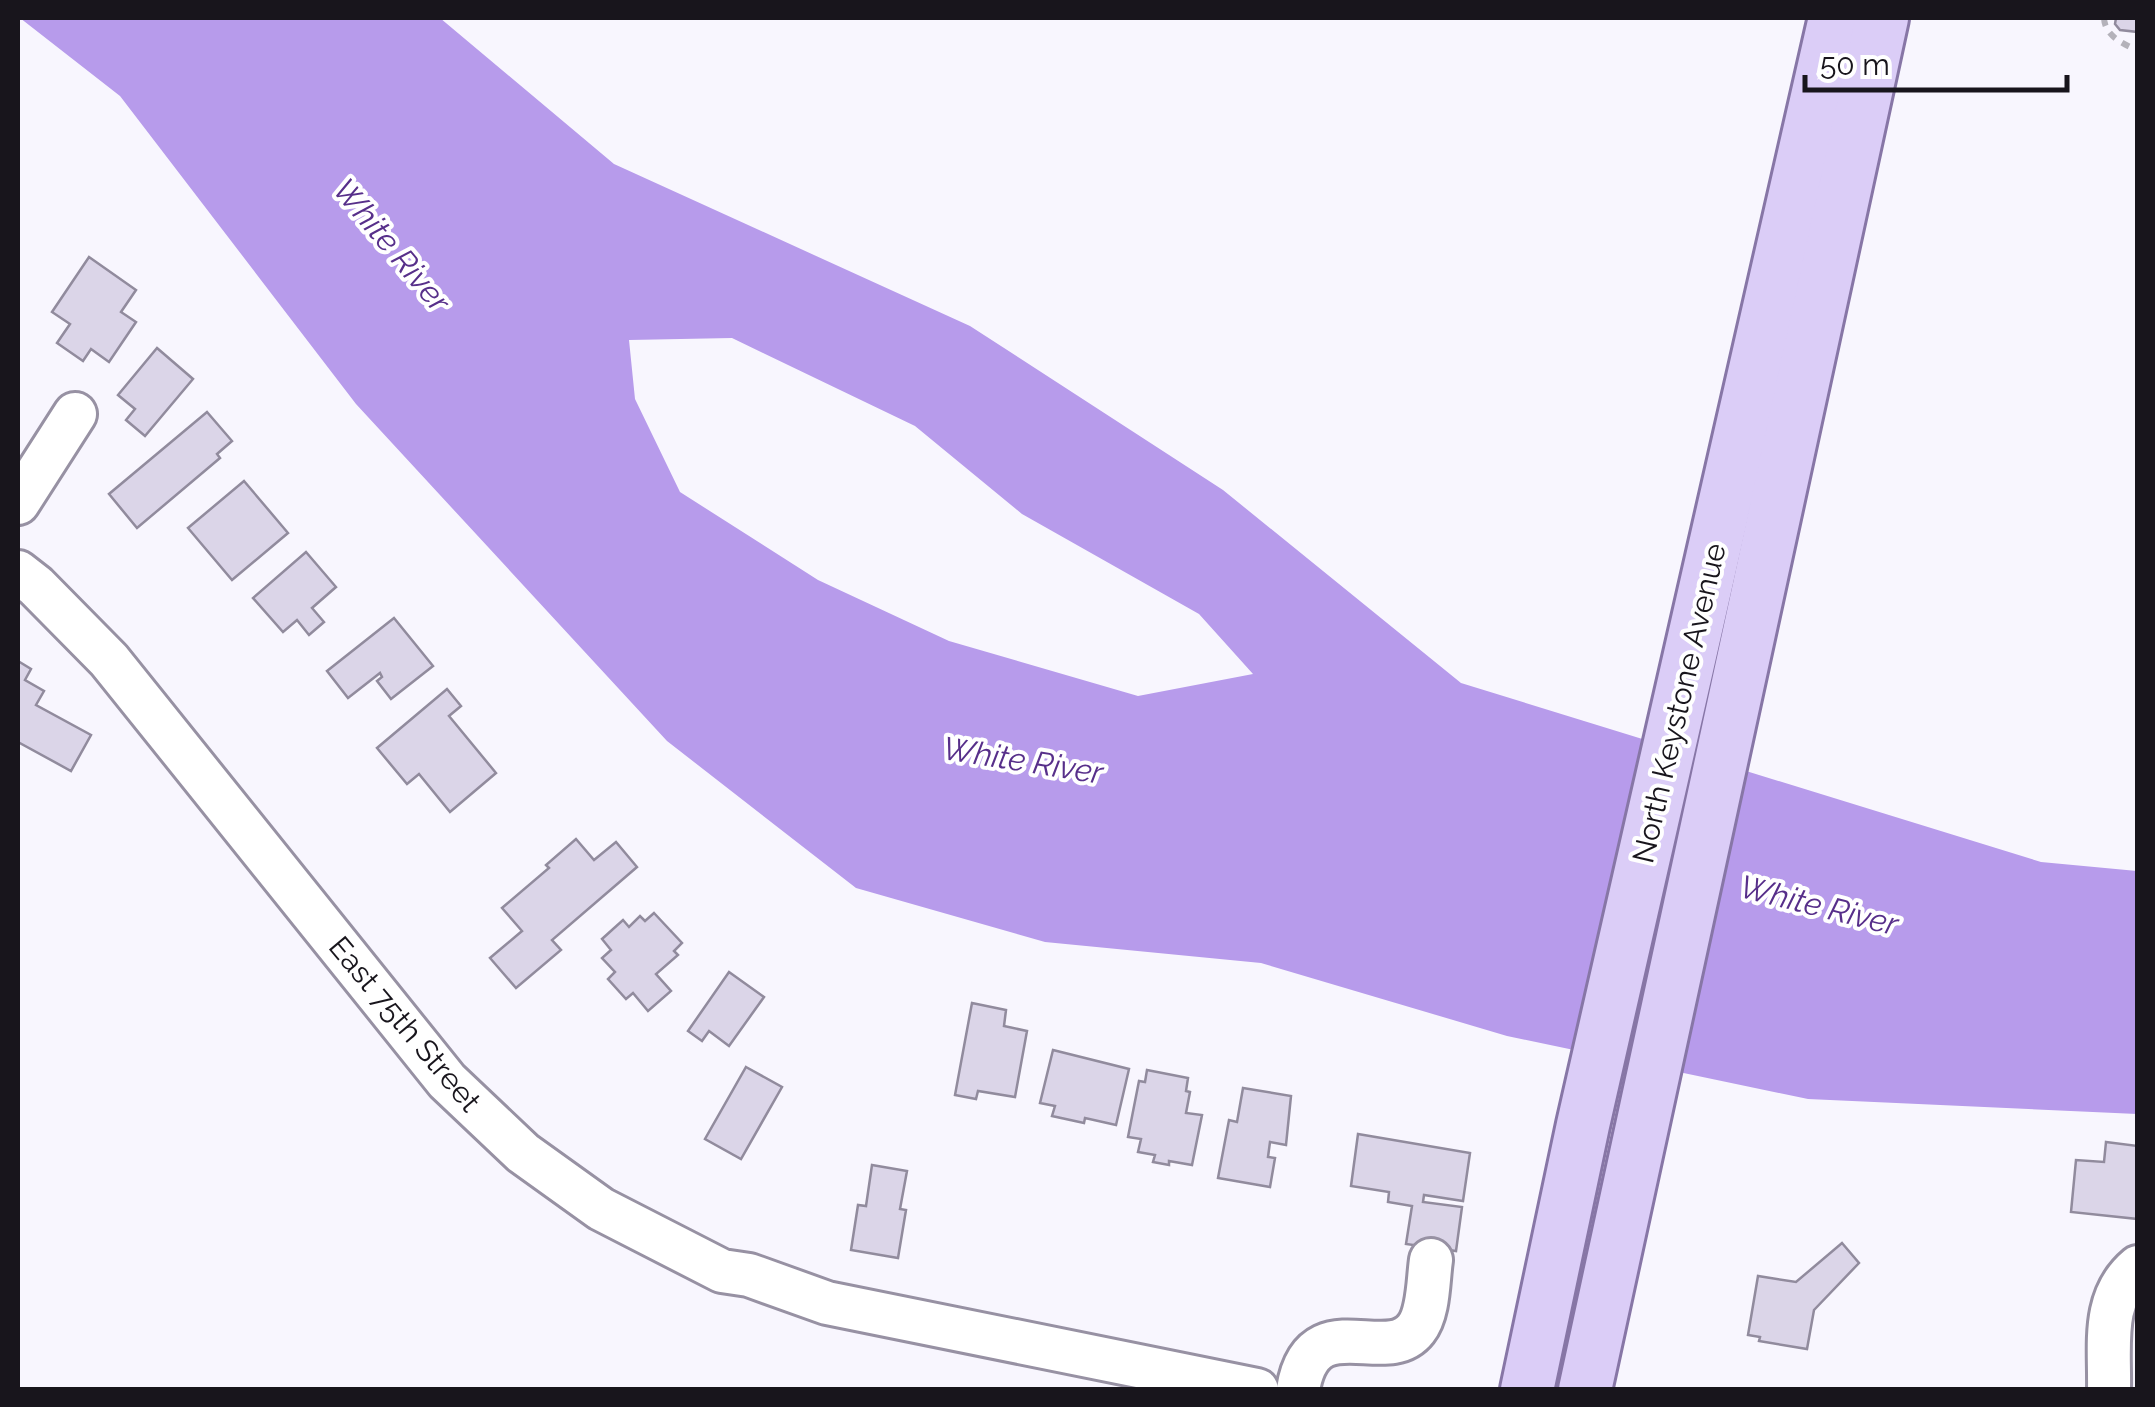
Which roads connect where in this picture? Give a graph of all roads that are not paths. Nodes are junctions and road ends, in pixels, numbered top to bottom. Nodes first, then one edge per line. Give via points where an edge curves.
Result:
1 (1835, 18) edge
2 (1882, 18) edge
3 (1808, 238) junction
4 (75, 414) dead end
5 (18, 503) edge
6 (18, 572) edge
7 (1430, 1260) dead end
8 (2138, 1267) edge
9 (1257, 1390) edge
10 (1298, 1390) edge
11 (1527, 1390) edge
12 (1584, 1390) edge
13 (2108, 1390) edge

1 - 3 main road, North Keystone Avenue
2 - 3 main road, North Keystone Avenue
3 - 11 main road, North Keystone Avenue via 1583,1125
3 - 12 main road, North Keystone Avenue
4 - 5 street
6 - 9 street, East 75th Street via 109,660 447,1081 523,1153 601,1209 722,1271 827,1303
7 - 10 street via 1415,1332 1320,1348 1306,1360
8 - 13 street via 2111,1303

